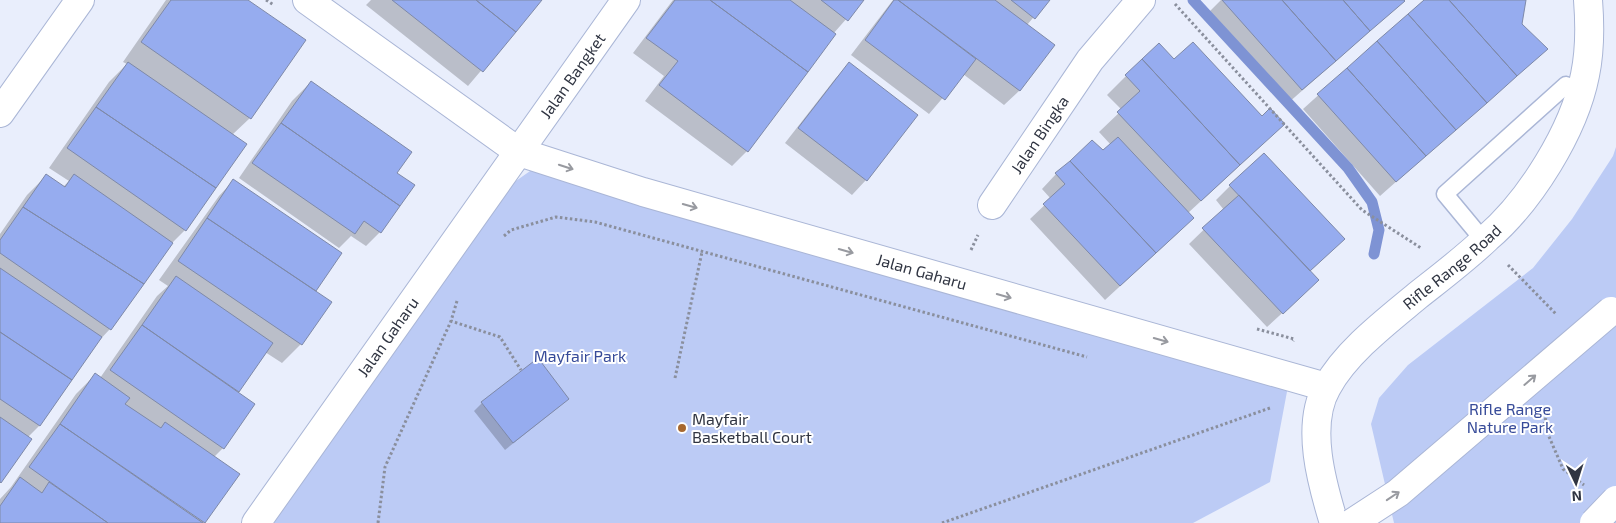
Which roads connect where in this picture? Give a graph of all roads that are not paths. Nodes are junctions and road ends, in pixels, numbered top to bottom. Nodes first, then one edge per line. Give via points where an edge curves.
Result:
1 (80, 0) edge
2 (307, 0) edge
3 (626, 0) edge
4 (1141, 0) edge
5 (1588, 0) edge
6 (1565, 96) junction
7 (0, 113) edge
8 (519, 152) junction
9 (992, 205) road end
10 (1484, 241) junction
11 (1611, 311) dead end
12 (1326, 387) junction
13 (1616, 500) edge
14 (256, 523) edge
15 (1334, 523) edge
16 (1352, 523) edge
17 (1594, 523) edge

1 - 7 main road
2 - 8 main road, Jalan Gaharu
3 - 8 main road, Jalan Bangket
4 - 9 main road, Jalan Bingka via 1090,60
5 - 6 main road, Rifle Range Road via 1590,26 1585,76
6 - 10 main road, Rifle Range Road via 1547,167 1515,209
6 - 10 lane via 1445,194
8 -> 12 main road, Jalan Gaharu via 643,192
8 - 14 main road, Jalan Gaharu
10 - 12 main road, Rifle Range Road via 1380,326
16 -> 11 main road, bridge via 1398,493
12 - 15 main road, Rifle Range Road via 1320,408 1318,457 1321,480
13 - 17 main road, bridge

